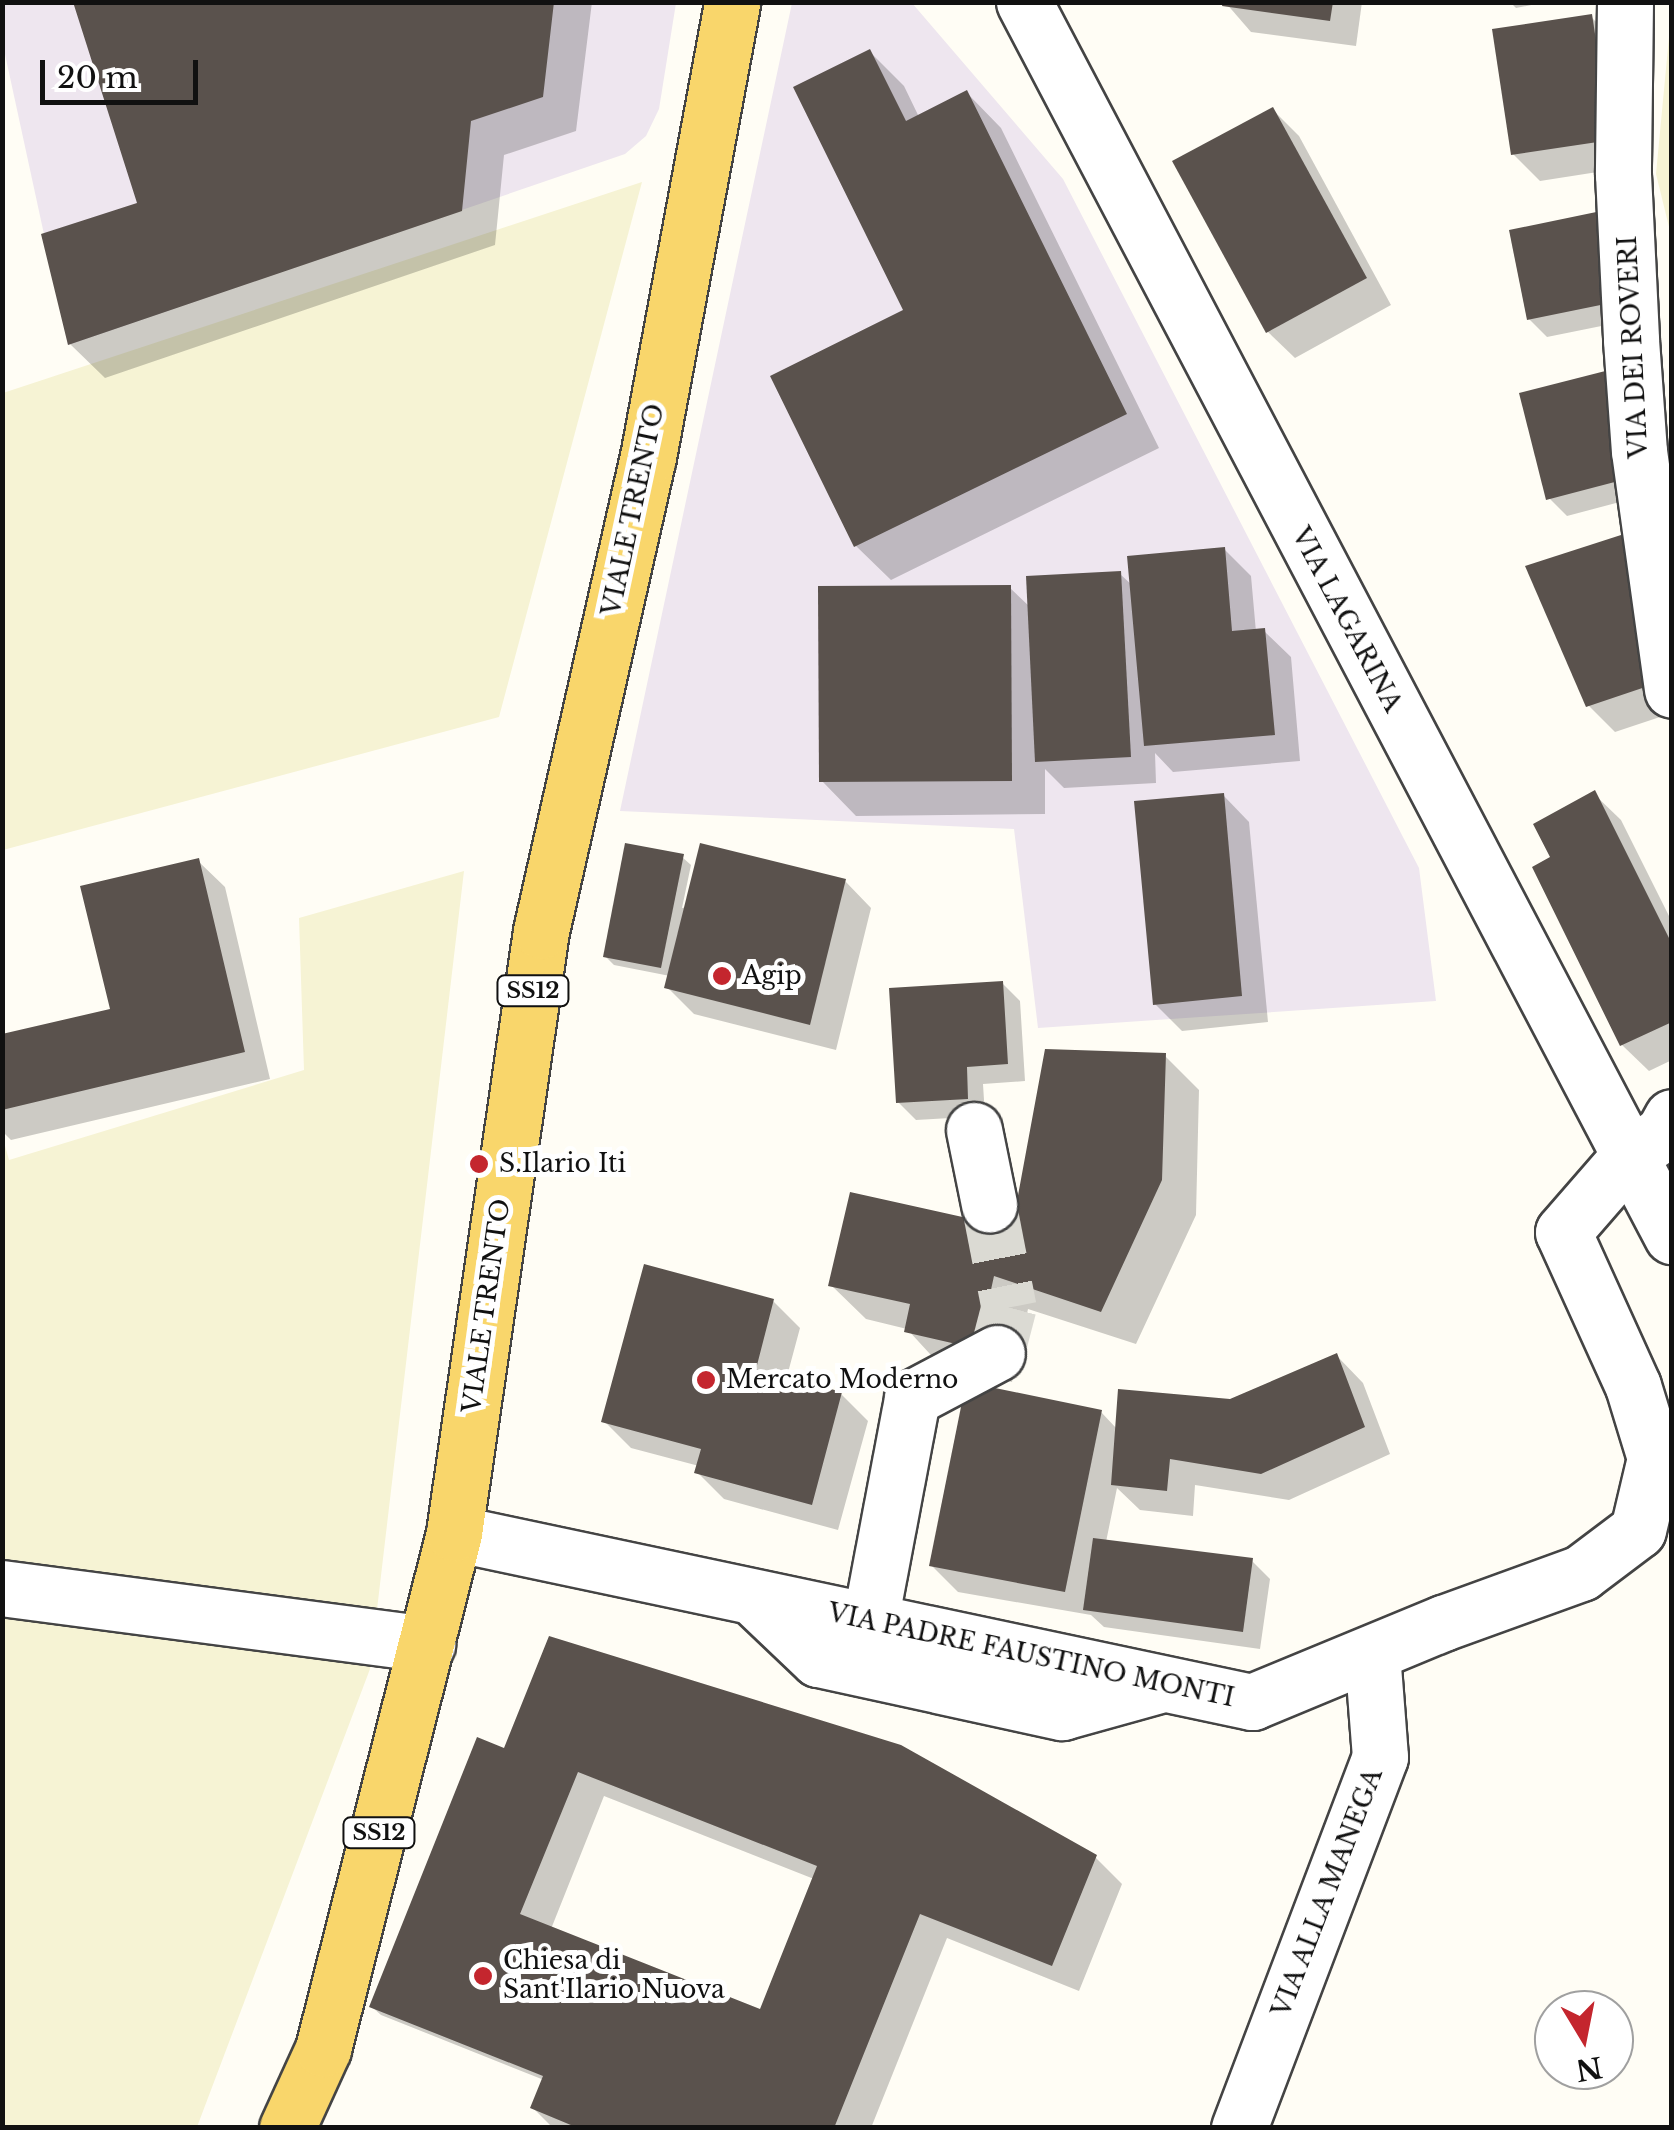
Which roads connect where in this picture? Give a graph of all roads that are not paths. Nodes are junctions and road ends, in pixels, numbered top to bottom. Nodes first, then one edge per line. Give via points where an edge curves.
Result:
1 (732, 2) edge
2 (1024, 2) edge
3 (1625, 2) edge
4 (1672, 690) edge
5 (1672, 1117) edge
6 (974, 1130) dead end
7 (1628, 1156) junction
8 (989, 1204) tunnel mouth
9 (1672, 1236) edge
10 (997, 1353) dead end
11 (454, 1533) junction
12 (2, 1588) edge
13 (753, 1597) junction
14 (870, 1622) junction
15 (428, 1644) junction
16 (1372, 1653) junction
17 (1167, 1684) junction
18 (288, 2128) edge
19 (1239, 2128) edge

1 - 11 main road, VIALE TRENTO / SS12 via 648,456 542,931
2 - 7 street, VIA LAGARINA
3 - 4 street, VIA DEI ROVERI via 1631,340 1639,452
5 - 7 street via 1663,1132
6 - 8 street
7 - 9 street, VIA LAGARINA
7 - 16 street, VIA PADRE FAUSTINO MONTI via 1563,1232 1632,1386 1655,1458 1638,1530 1582,1573
10 - 14 street via 912,1398
11 - 13 street, VIA PADRE FAUSTINO MONTI
11 - 15 main road, VIALE TRENTO / SS12
12 - 15 street
13 - 14 street, VIA PADRE FAUSTINO MONTI
13 - 17 street via 818,1659 1062,1712
14 - 17 street, VIA PADRE FAUSTINO MONTI
15 - 18 main road, VIALE TRENTO / SS12 via 323,2049
16 - 17 street, VIA PADRE FAUSTINO MONTI via 1252,1702
16 - 19 street, VIA ALLA MANEGA via 1380,1757

